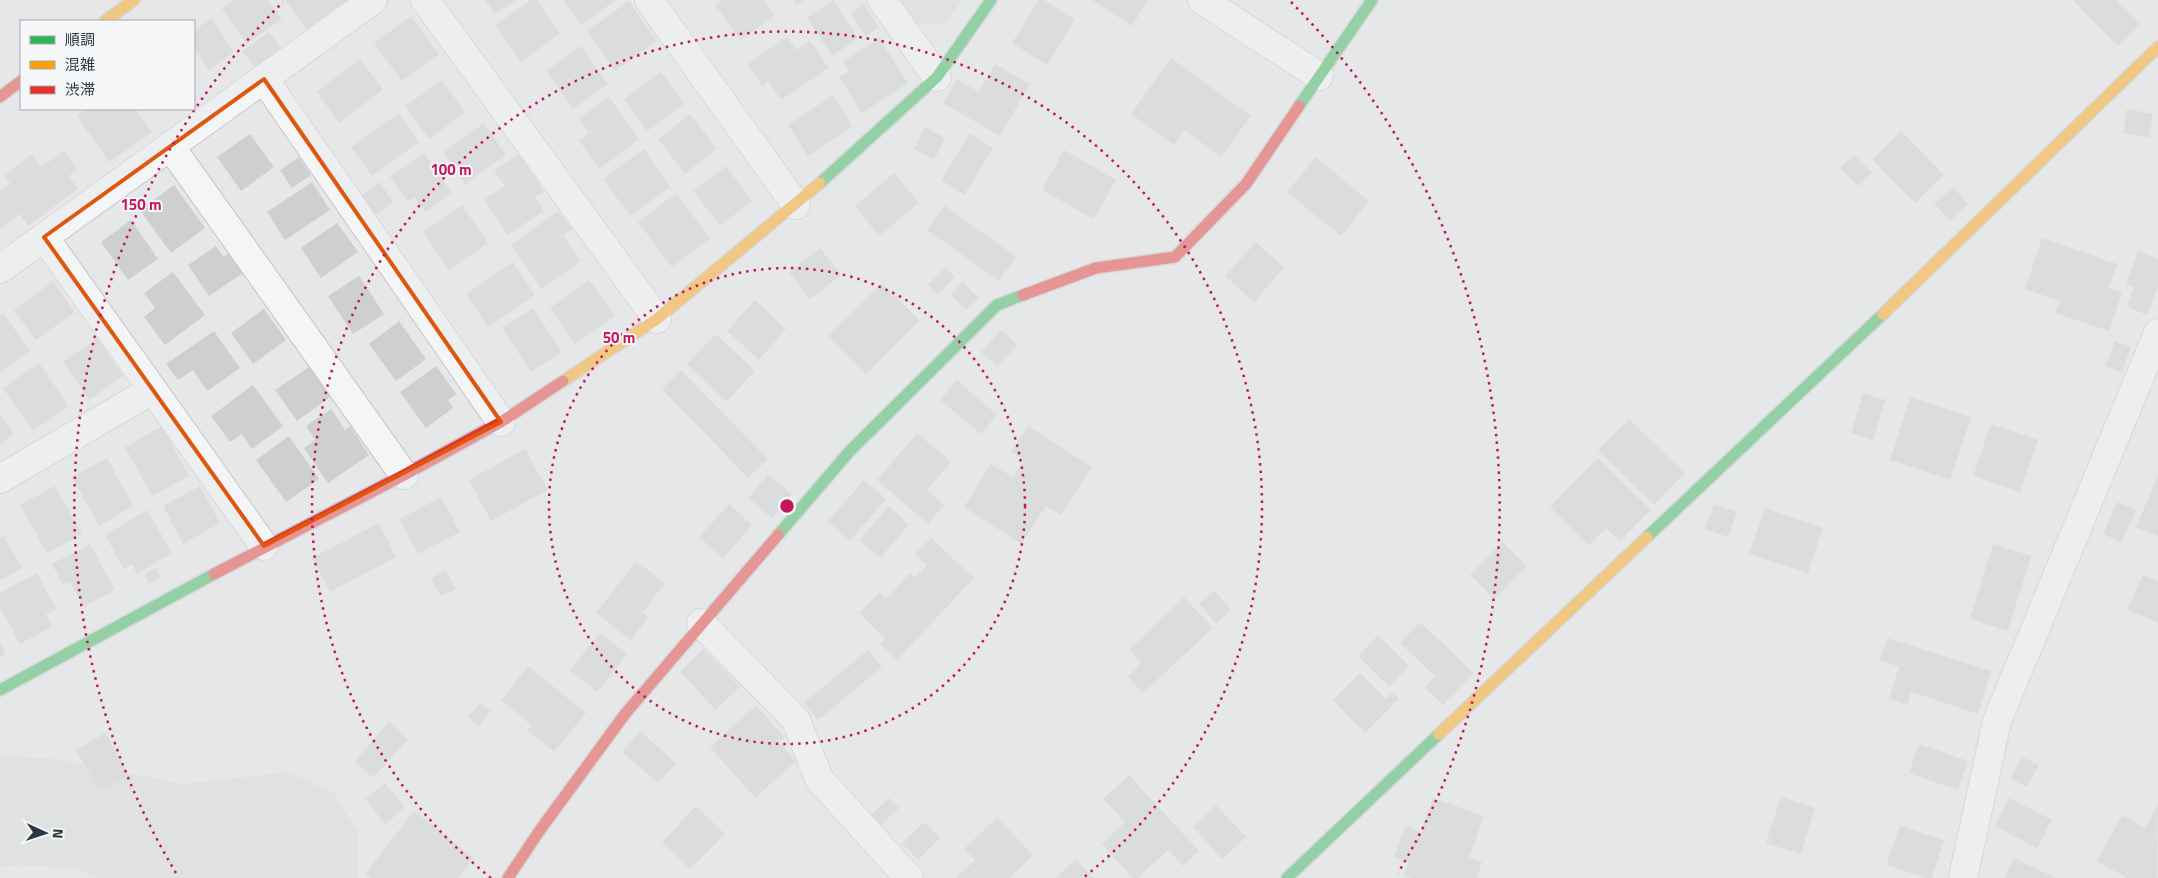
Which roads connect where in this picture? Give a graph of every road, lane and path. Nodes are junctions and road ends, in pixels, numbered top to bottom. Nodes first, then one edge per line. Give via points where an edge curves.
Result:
1 (134, 0) edge
2 (373, 0) edge
3 (425, 0) edge
4 (649, 0) edge
5 (882, 0) edge
6 (991, 0) edge
7 (1202, 0) edge
8 (1372, 0) edge
9 (106, 20) edge
10 (2158, 47) edge
11 (1319, 76) junction
12 (936, 77) junction
13 (264, 79) junction
14 (20, 82) edge
15 (0, 97) edge
16 (170, 146) junction
17 (796, 205) junction
18 (44, 238) junction
19 (0, 269) edge
20 (657, 319) junction
21 (2158, 333) edge
22 (152, 390) junction
23 (501, 422) junction
24 (404, 475) junction
25 (0, 480) edge
26 (264, 546) junction
27 (701, 623) junction
28 (0, 690) edge
29 (508, 878) edge
30 (909, 878) edge
31 (1287, 878) edge
32 (1963, 878) edge

1 - 9 street
2 - 13 street
3 - 20 street
4 - 17 street
5 - 12 street
6 - 12 street
7 - 11 street
8 - 11 street
10 - 31 street via 1924,276
11 - 27 street via 1246,184 1175,257 1096,268 997,305 849,452
12 - 17 street
13 - 16 street
13 - 23 street
14 - 15 street
16 - 18 street
16 - 24 street
17 - 20 street
18 - 19 street
18 - 22 street
20 - 23 street
21 - 32 street via 1996,721
22 - 25 street
22 - 26 street
23 - 24 street
24 - 26 street
26 - 28 street
27 - 29 street via 625,714
27 - 30 street via 796,720 819,779

